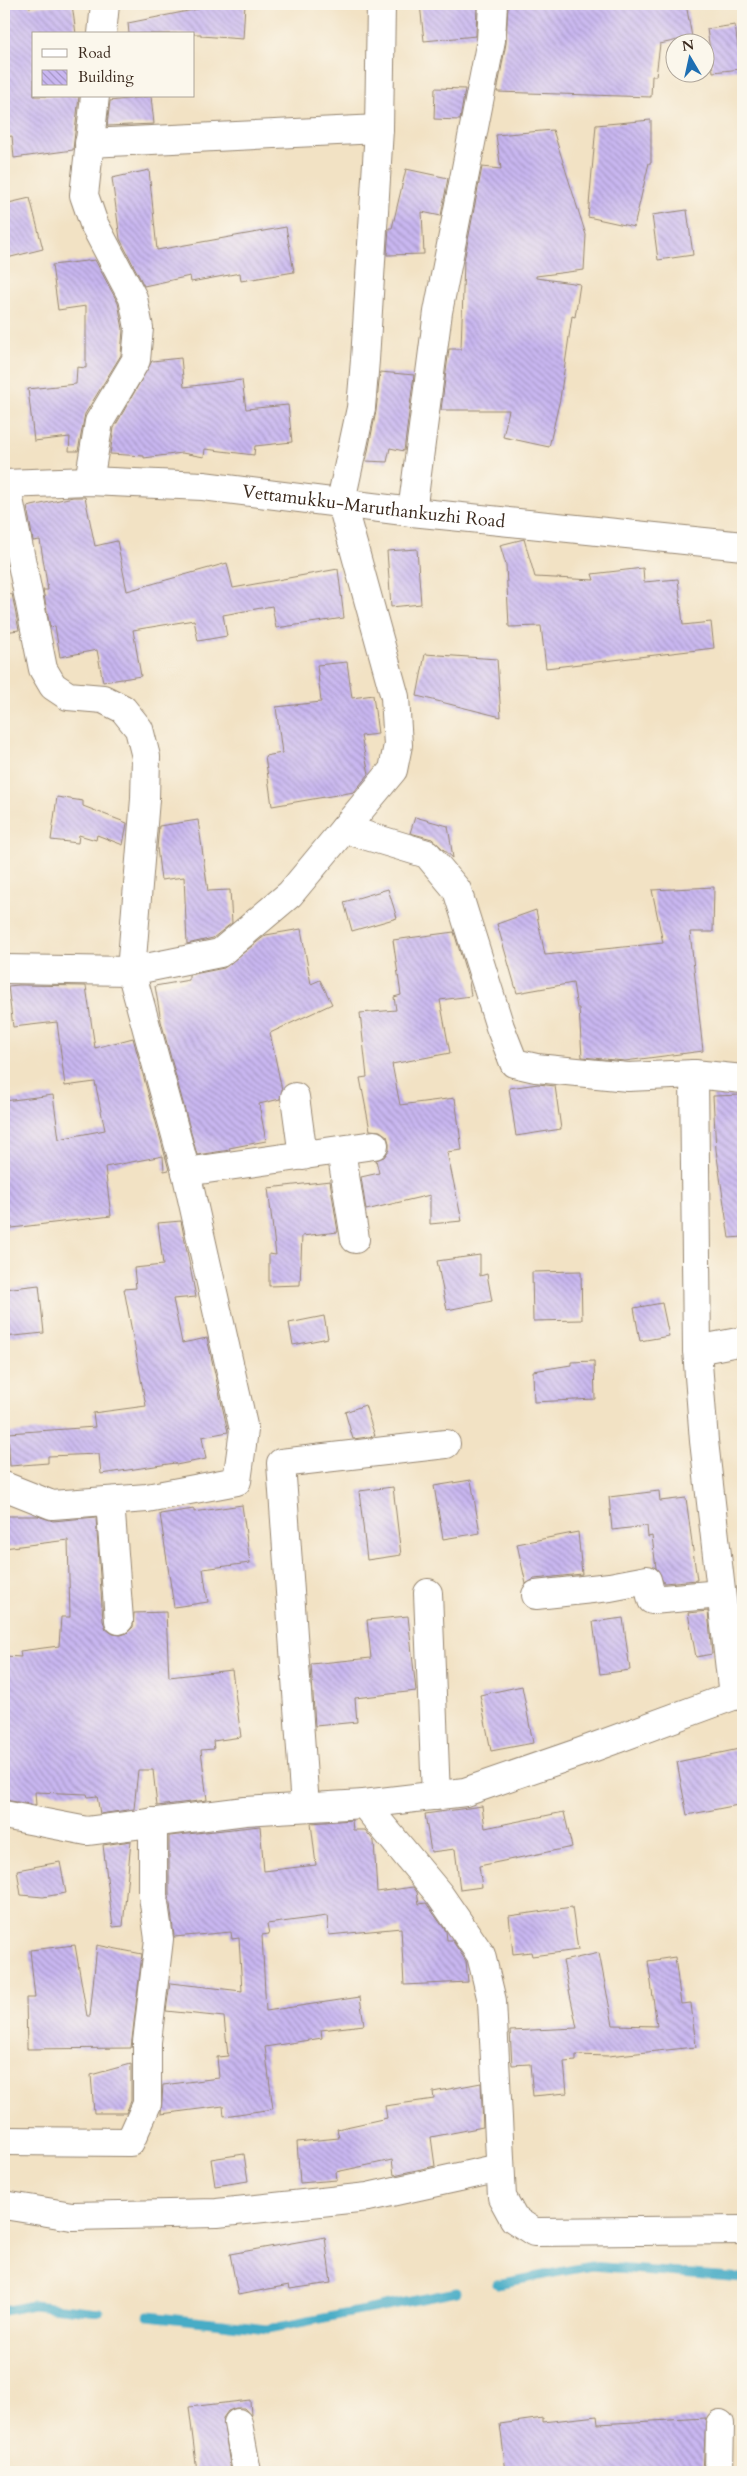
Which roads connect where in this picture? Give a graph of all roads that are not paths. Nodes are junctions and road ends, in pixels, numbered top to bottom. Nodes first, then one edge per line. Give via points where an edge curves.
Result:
1 (105, 4) edge
2 (380, 4) edge
3 (493, 4) edge
4 (102, 32) edge
5 (95, 98) edge
6 (379, 129) junction
7 (89, 143) junction
8 (89, 481) junction
9 (5, 484) edge
10 (341, 501) junction
11 (412, 512) junction
12 (743, 546) edge
13 (344, 829) junction
14 (4, 969) edge
15 (131, 971) junction
16 (694, 1074) junction
17 (743, 1079) edge
18 (295, 1097) dead end
19 (374, 1145) dead end
20 (341, 1150) junction
21 (303, 1156) junction
22 (186, 1172) junction
23 (355, 1239) dead end
24 (743, 1341) edge
25 (697, 1350) junction
26 (446, 1444) dead end
27 (4, 1486) edge
28 (110, 1501) junction
29 (428, 1593) dead end
30 (721, 1594) junction
31 (536, 1595) dead end
32 (120, 1620) dead end
33 (738, 1696) edge
34 (436, 1796) junction
35 (364, 1804) junction
36 (305, 1807) junction
37 (4, 1815) edge
38 (153, 1822) junction
39 (4, 2141) edge
40 (500, 2168) junction
41 (4, 2205) edge
42 (743, 2230) edge
43 (238, 2423) dead end
44 (720, 2424) dead end
45 (247, 2472) edge
46 (719, 2472) edge

1 - 4 street
2 - 6 street
3 - 11 street via 490,40 438,312
5 - 7 street
6 - 7 street
6 - 10 street via 361,408
7 - 8 street via 84,195 94,224 133,298 139,328 136,360 99,422
8 - 9 street, Vettamukku-Maruthankuzhi Road
8 - 10 street, Vettamukku-Maruthankuzhi Road via 203,486
9 - 15 street via 43,669 53,686 68,696 103,699 123,709 139,729 146,757 145,799
10 - 11 street, Vettamukku-Maruthankuzhi Road
10 - 13 street via 395,697 398,745 392,770
11 - 12 street, Vettamukku-Maruthankuzhi Road
13 - 15 street via 290,894 220,953
13 - 16 street via 427,854 457,890 514,1062 536,1068 628,1077
14 - 15 street
15 - 22 street
16 - 17 street
16 - 25 street
18 - 21 street
19 - 20 street
20 - 21 street
20 - 23 street
21 - 22 street
22 - 28 street via 244,1430 237,1481 147,1498
24 - 25 street
25 - 30 street
26 - 36 street via 281,1463
27 - 28 street via 52,1505
28 - 32 street
29 - 34 street
30 - 31 street via 652,1600 647,1580
30 - 33 street
33 - 34 street via 465,1792
34 - 35 street
35 - 36 street
35 - 40 street via 438,1894 481,1955 492,2001
36 - 38 street
37 - 38 street via 87,1831
38 - 39 street via 153,1896 158,1939 147,2042 147,2104 130,2142
40 - 41 street via 368,2197 217,2213 72,2216
40 - 42 street via 502,2197 514,2219 534,2232
43 - 45 street
44 - 46 street

